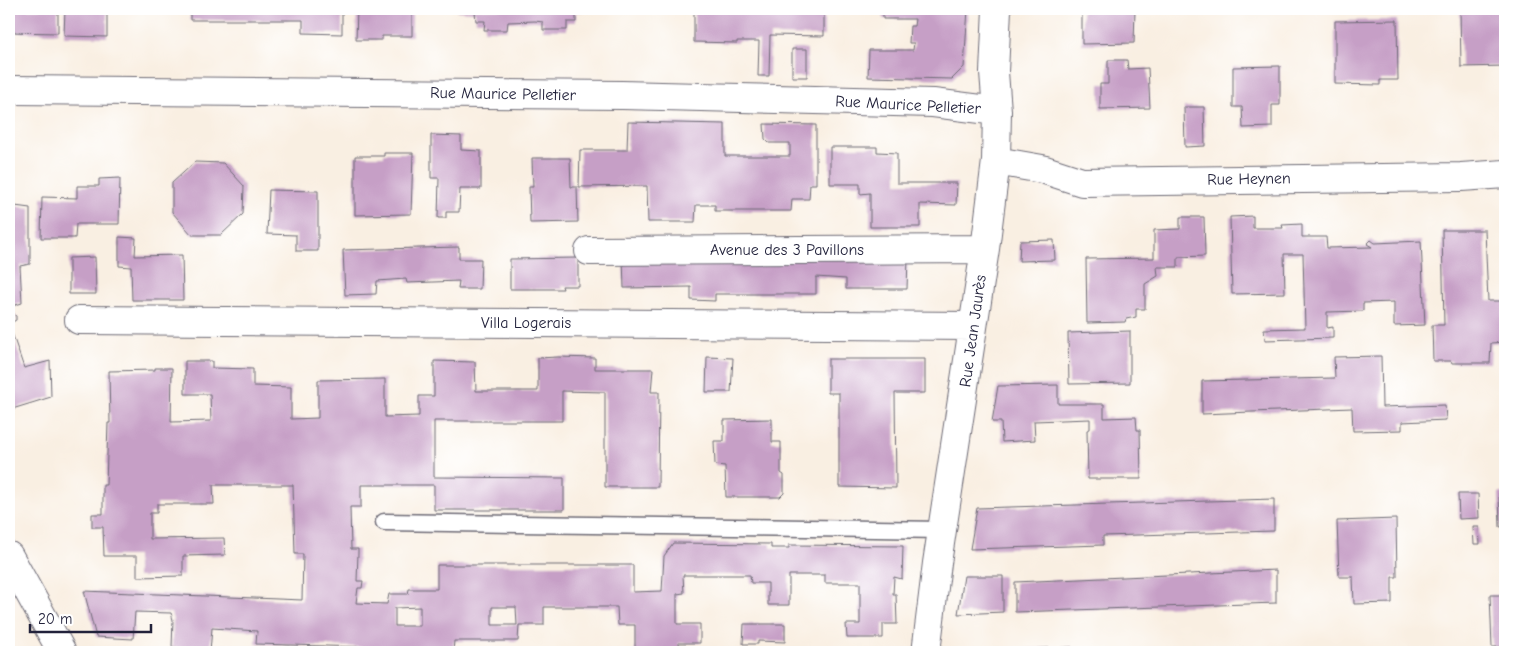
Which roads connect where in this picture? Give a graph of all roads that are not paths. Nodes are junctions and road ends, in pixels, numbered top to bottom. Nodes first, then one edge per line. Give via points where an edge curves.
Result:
1 (998, 9) edge
2 (9, 90) edge
3 (997, 111) junction
4 (996, 161) junction
5 (1505, 174) edge
6 (985, 248) junction
7 (589, 251) dead end
8 (79, 320) dead end
9 (973, 326) junction
10 (384, 522) dead end
11 (943, 530) junction
12 (9, 556) edge
13 (62, 652) edge
14 (926, 652) edge

1 - 3 street, Rue Jean Jaurès via 994,72
2 - 3 street, Rue Maurice Pelletier via 622,95 933,103
3 - 4 street, Rue Jean Jaurès
4 - 5 street, Rue Heynen via 1042,169 1082,182
4 - 6 street, Rue Jean Jaurès
6 - 7 street, Avenue des 3 Pavillons
6 - 9 street, Rue Jean Jaurès
8 - 9 street, Villa Logerais
9 - 11 street, Rue Jean Jaurès
10 - 11 lane
11 - 14 street, Rue Jean Jaurès
12 - 13 street

